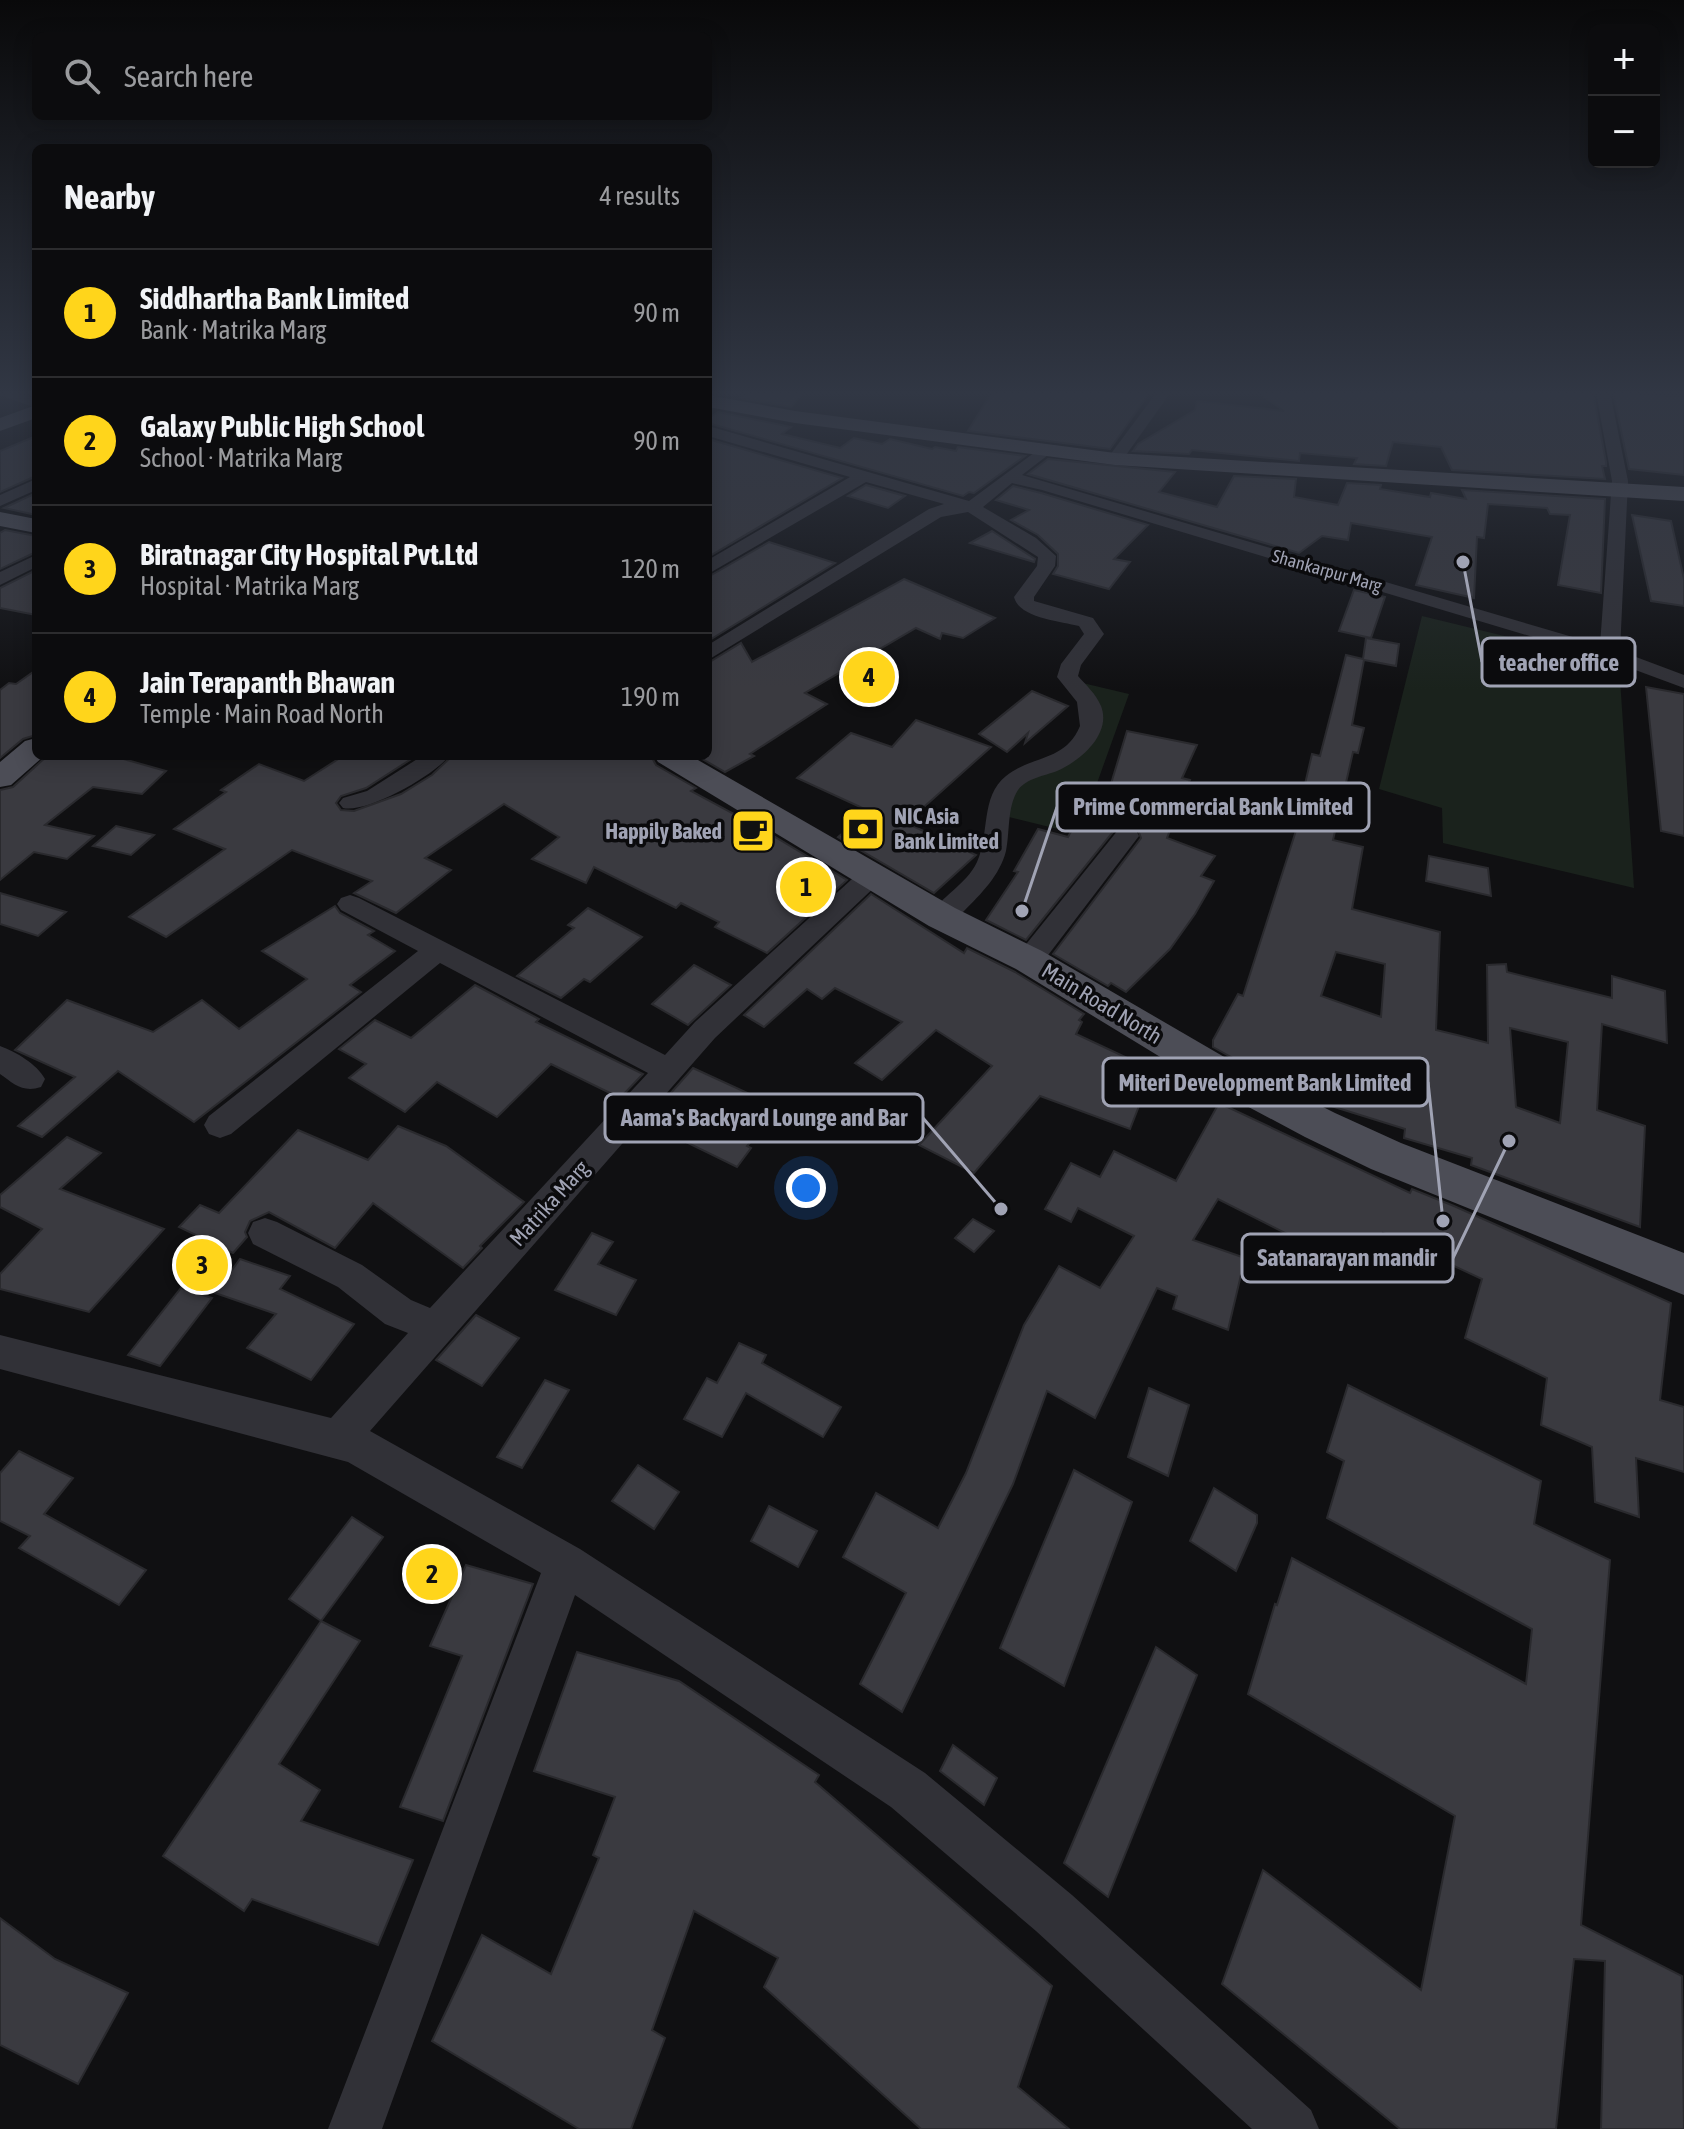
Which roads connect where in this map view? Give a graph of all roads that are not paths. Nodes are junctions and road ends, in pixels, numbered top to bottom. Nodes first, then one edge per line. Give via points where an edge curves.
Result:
1 (20, 491) edge
2 (838, 491) edge
3 (917, 491) edge
4 (991, 491) edge
5 (1065, 491) edge
6 (1618, 491) edge
7 (1662, 491) edge
8 (1684, 494) edge
9 (0, 501) edge
10 (972, 507) junction
11 (0, 519) edge
12 (32, 525) edge
13 (32, 562) edge
14 (712, 566) edge
15 (0, 579) edge
16 (712, 652) edge
17 (1610, 654) junction
18 (1684, 682) edge
19 (32, 750) edge
20 (432, 760) edge
21 (676, 760) edge
22 (0, 778) edge
23 (351, 803) dead end
24 (1127, 836) dead end
25 (872, 875) junction
26 (350, 904) dead end
27 (942, 917) junction
28 (438, 950) junction
29 (1029, 960) junction
30 (0, 1058) edge
31 (668, 1070) junction
32 (30, 1079) dead end
33 (220, 1125) dead end
34 (265, 1233) dead end
35 (1684, 1274) edge
36 (436, 1328) junction
37 (0, 1352) edge
38 (338, 1439) junction
39 (565, 1564) junction
40 (355, 2129) edge
41 (1292, 2129) edge

1 - 9 street
2 - 14 street
3 - 10 street
4 - 10 street
5 - 17 street, Shankarpur Marg
6 - 17 street
7 - 8 main road
10 - 16 street via 935,513
10 - 27 street via 1047,556 1025,603 1093,628 1067,677 1090,704 1093,718 1077,748 1010,785 991,860
11 - 12 main road
13 - 15 street
17 - 18 street, Shankarpur Marg
19 - 22 main road
20 - 23 street via 375,796
21 - 25 main road, Main Road North
24 - 29 street
25 - 27 main road, Main Road North
25 - 31 street, Matrika Marg
26 - 28 street
27 - 29 main road, Main Road North
28 - 31 street
28 - 33 street
29 - 35 main road, Main Road North via 1212,1069 1320,1125
30 - 32 street
31 - 36 street, Matrika Marg
34 - 36 street via 350,1276 398,1312
36 - 38 street, Matrika Marg
37 - 38 street
38 - 39 street
39 - 40 street
39 - 41 street via 908,1790 1054,1913

